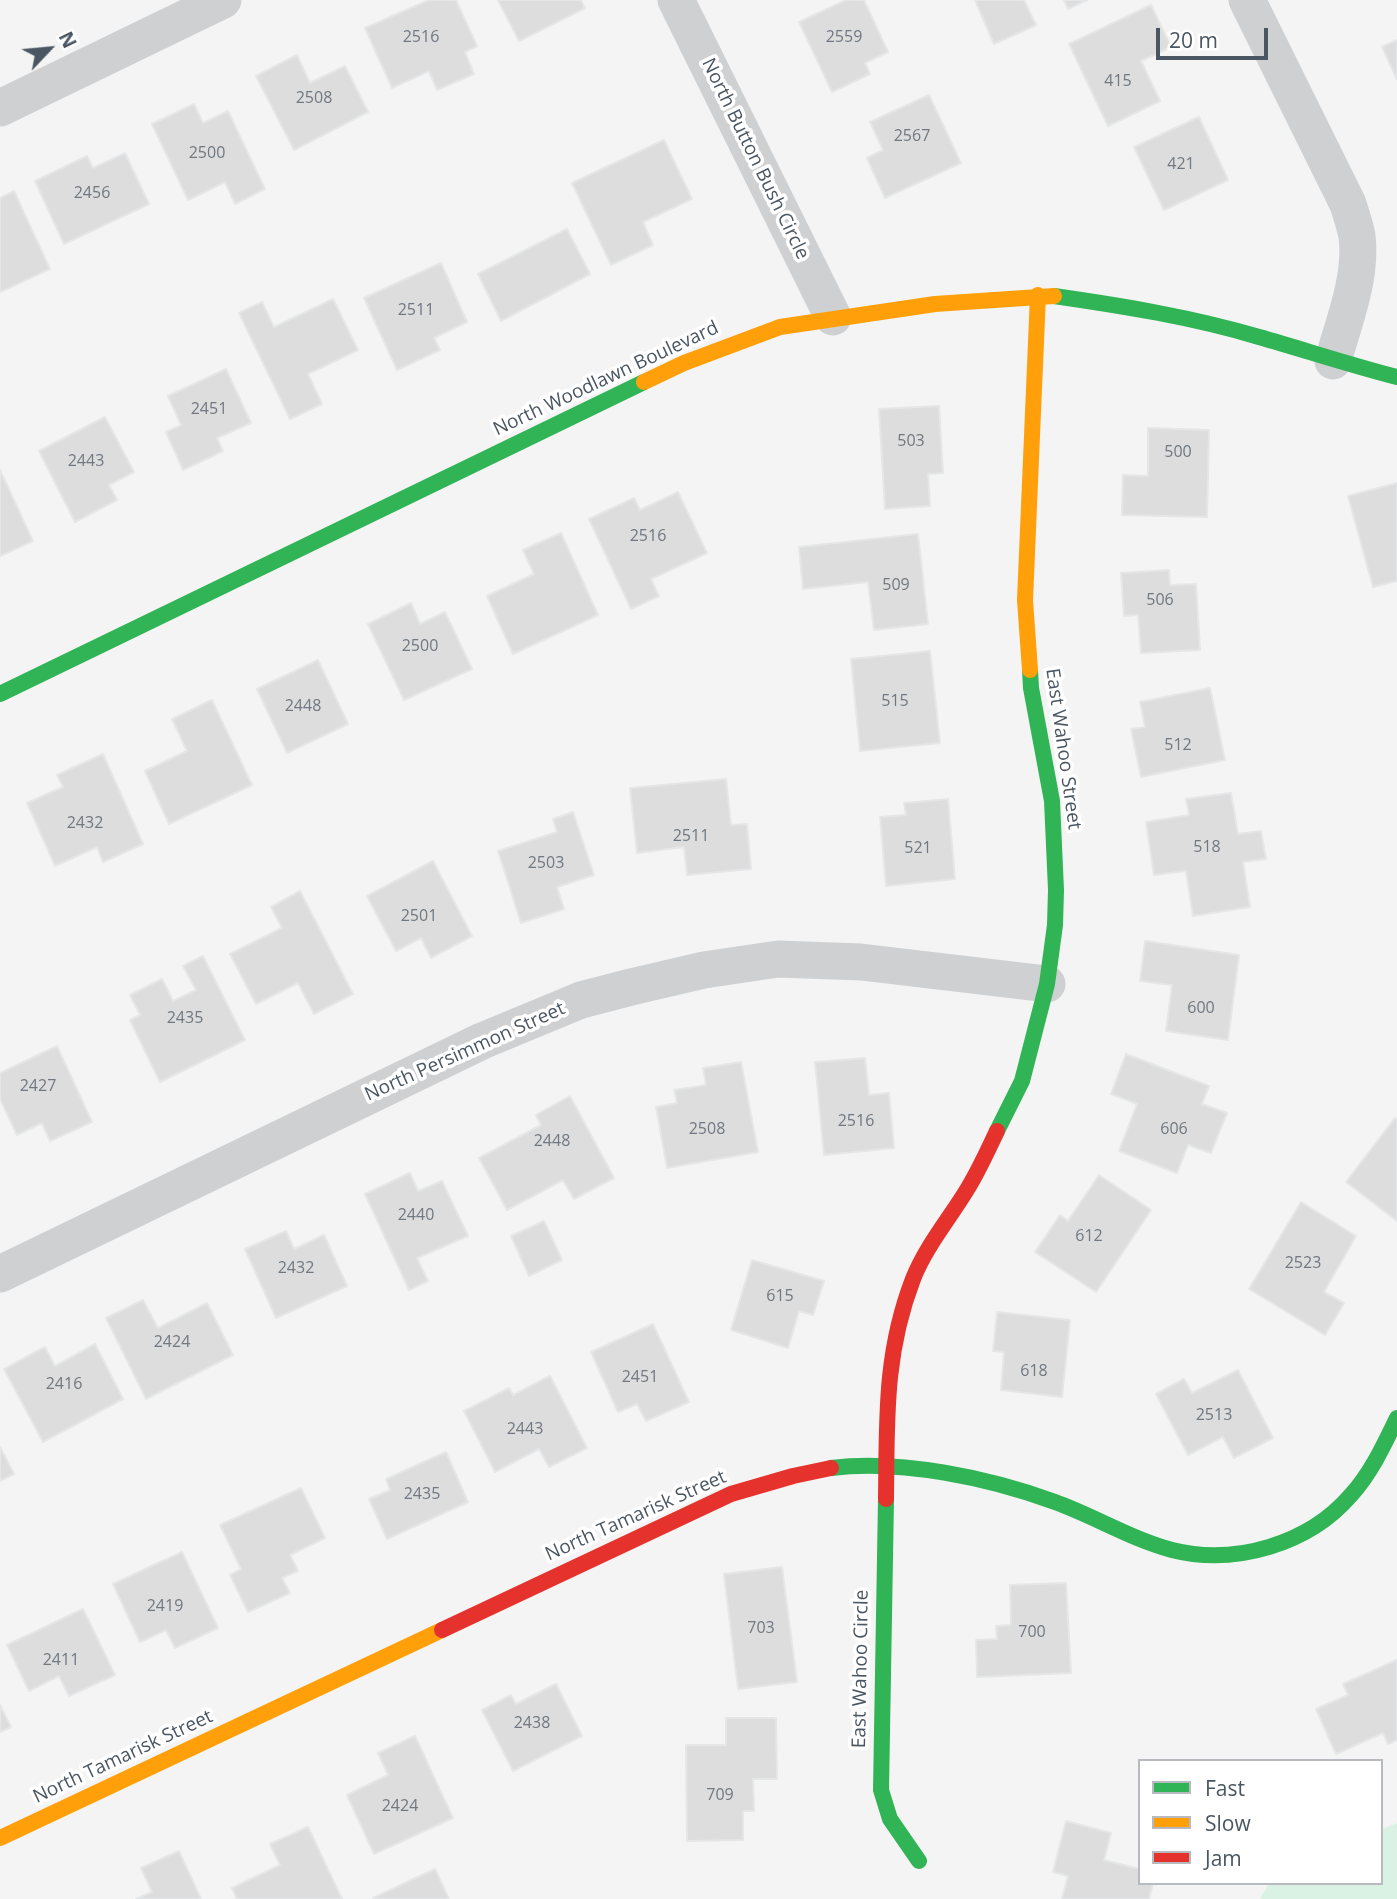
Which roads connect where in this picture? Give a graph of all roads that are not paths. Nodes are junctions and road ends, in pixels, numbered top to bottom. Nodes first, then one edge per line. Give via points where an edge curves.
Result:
1 (223, 0) edge
2 (676, 0) edge
3 (1247, 0) edge
4 (0, 108) edge
5 (1038, 295) junction
6 (833, 317) junction
7 (1334, 361) junction
8 (1397, 376) edge
9 (0, 694) edge
10 (1048, 984) junction
11 (0, 1274) edge
12 (1397, 1418) edge
13 (886, 1468) junction
14 (0, 1838) edge
15 (919, 1861) dead end

1 - 4 street
2 - 6 street, North Button Bush Circle
3 - 7 street via 1348,204 1357,234 1354,284
5 - 6 street, North Woodlawn Boulevard
5 - 7 street, North Woodlawn Boulevard via 1133,307 1257,336
5 - 10 street, East Wahoo Street via 1025,600 1031,688 1052,801 1056,890
6 - 9 street, North Woodlawn Boulevard via 780,327 684,363
7 - 8 street, North Woodlawn Boulevard
10 - 11 street, North Persimmon Street via 862,962 778,959 631,986 581,1000 482,1041
10 - 13 street, East Wahoo Street via 1022,1081 970,1185 928,1250 903,1307 887,1390
12 - 13 street, North Tamarisk Street via 1375,1462 1333,1512 1292,1538 1237,1553 1188,1553 1026,1493 953,1476
13 - 14 street, North Tamarisk Street via 854,1466 797,1475 732,1494
13 - 15 street, East Wahoo Circle via 881,1790 890,1819

